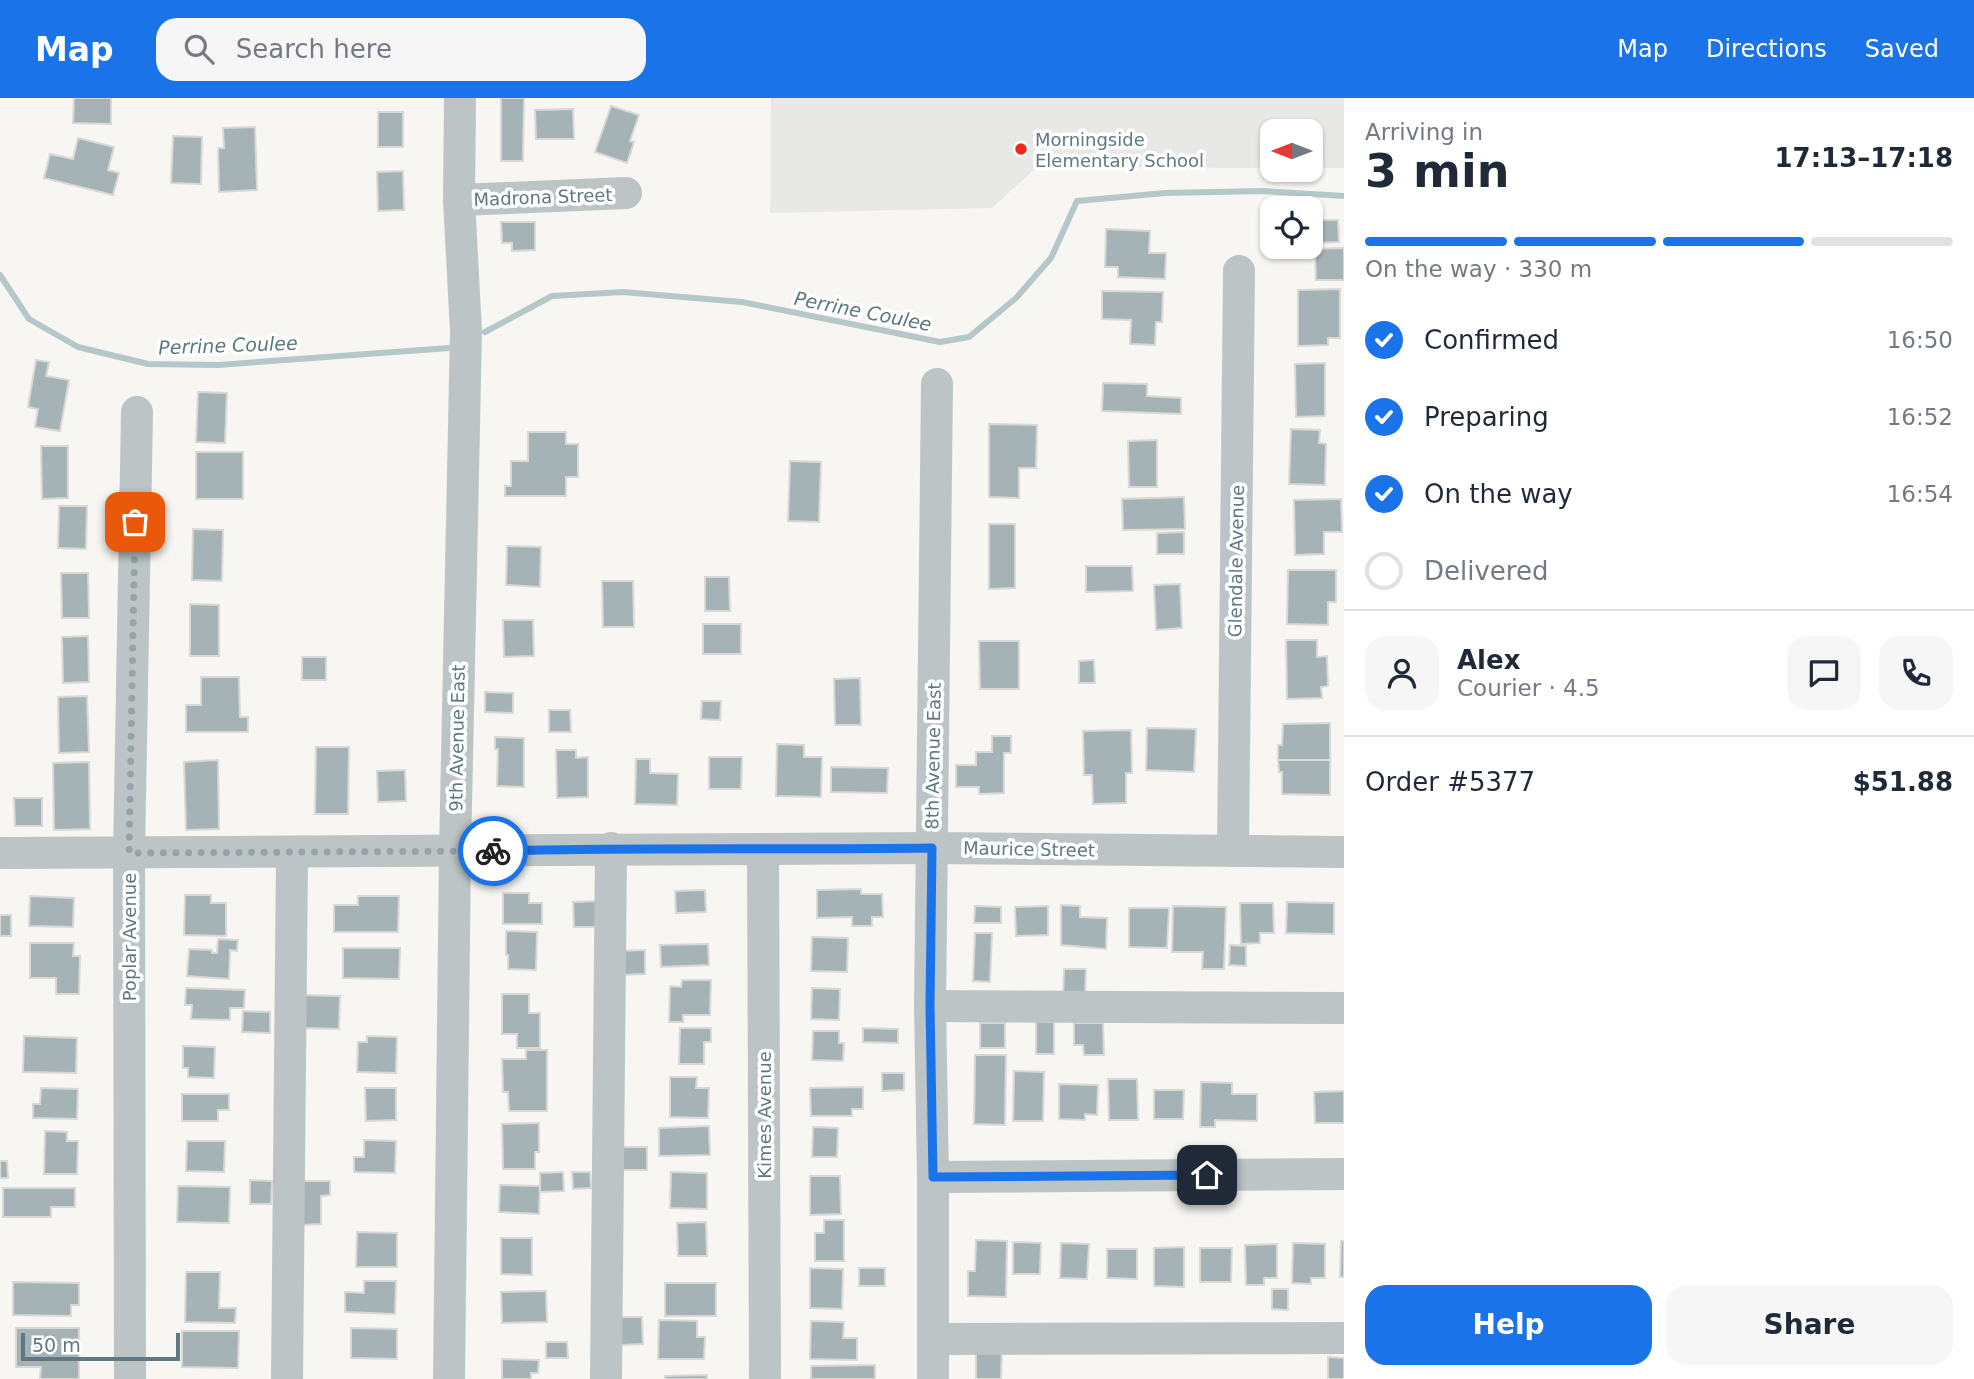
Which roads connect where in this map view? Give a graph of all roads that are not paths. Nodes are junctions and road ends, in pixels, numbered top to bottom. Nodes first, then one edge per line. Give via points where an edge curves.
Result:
1 (460, 98) edge
2 (626, 193) dead end
3 (460, 200) junction
4 (1239, 271) dead end
5 (937, 384) dead end
6 (137, 412) dead end
7 (611, 848) junction
8 (932, 848) junction
9 (763, 850) junction
10 (1233, 851) junction
11 (292, 852) junction
12 (455, 852) junction
13 (1344, 852) edge
14 (0, 853) edge
15 (129, 853) junction
16 (930, 1006) junction
17 (1344, 1008) edge
18 (1344, 1174) edge
19 (933, 1177) junction
20 (1344, 1338) edge
21 (933, 1339) junction
22 (130, 1379) edge
23 (287, 1379) edge
24 (449, 1379) edge
25 (606, 1379) edge
26 (765, 1379) edge
27 (933, 1379) edge

1 - 3 street, 9th Avenue East
2 - 3 street, Madrona Street
3 - 12 street, 9th Avenue East via 466,332
4 - 10 street, Glendale Avenue
5 - 8 street, 8th Avenue East
6 - 15 street, Poplar Avenue
7 - 9 street, Maurice Street
7 - 12 street, Maurice Street
7 - 25 street
8 - 9 street, Maurice Street
8 - 10 street, Maurice Street
8 - 16 street, 8th Avenue East
9 - 26 street, Kimes Avenue
10 - 13 street, Maurice Street
11 - 12 street, Maurice Street
11 - 15 street, Maurice Street
11 - 23 street
12 - 24 street, 9th Avenue East
14 - 15 street, Maurice Street
15 - 22 street, Poplar Avenue
16 - 17 street
16 - 19 street, 8th Avenue East
18 - 19 street
19 - 21 street, 8th Avenue East
20 - 21 street
21 - 27 street, 8th Avenue East

